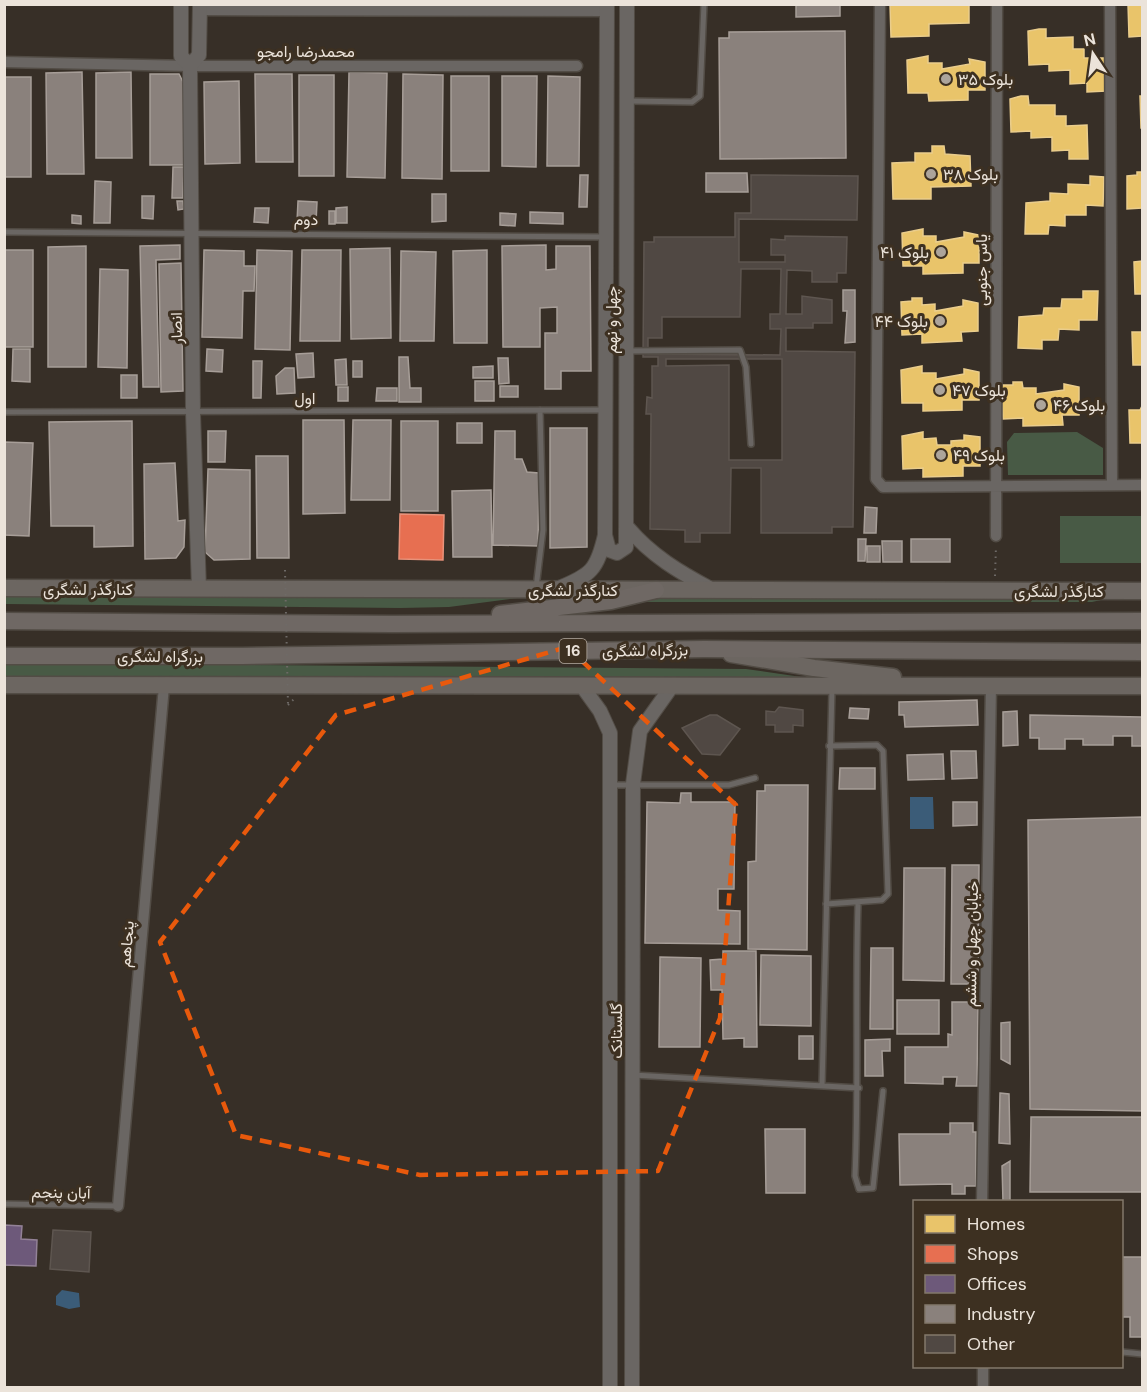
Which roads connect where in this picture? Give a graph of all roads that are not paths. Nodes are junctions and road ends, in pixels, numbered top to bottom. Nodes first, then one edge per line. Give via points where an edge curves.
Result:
1 (172, 4) edge
2 (181, 4) edge
3 (627, 4) edge
4 (704, 4) edge
5 (880, 4) edge
6 (997, 4) edge
7 (1110, 4) edge
8 (200, 7) edge
9 (607, 8) edge
10 (4, 62) edge
11 (190, 66) junction
12 (577, 66) dead end
13 (627, 101) junction
14 (4, 232) edge
15 (191, 233) junction
16 (606, 237) junction
17 (627, 351) junction
18 (540, 410) junction
19 (606, 410) junction
20 (4, 412) edge
21 (193, 413) junction
22 (751, 444) dead end
23 (996, 484) junction
24 (1112, 484) junction
25 (1143, 485) edge
26 (628, 528) junction
27 (605, 535) junction
28 (996, 536) road end
29 (4, 588) edge
30 (199, 589) junction
31 (536, 590) junction
32 (556, 590) junction
33 (656, 590) junction
34 (713, 590) junction
35 (1028, 591) junction
36 (1143, 591) edge
37 (1143, 603) edge
38 (4, 621) edge
39 (1143, 621) edge
40 (418, 624) junction
41 (704, 649) junction
42 (1143, 652) edge
43 (4, 656) edge
44 (4, 685) edge
45 (164, 686) junction
46 (582, 686) junction
47 (672, 686) junction
48 (832, 686) junction
49 (982, 686) junction
50 (1143, 687) edge
51 (829, 746) junction
52 (755, 778) dead end
53 (633, 784) junction
54 (609, 785) junction
55 (826, 904) junction
56 (858, 904) junction
57 (633, 1075) junction
58 (822, 1086) junction
59 (859, 1088) junction
60 (883, 1091) dead end
61 (982, 1200) edge
62 (4, 1204) edge
63 (118, 1206) joint
64 (1123, 1352) edge
65 (1143, 1354) edge
66 (983, 1368) edge
67 (610, 1384) edge
68 (632, 1386) edge
69 (983, 1388) edge

1 - 2 street
2 - 11 street, انصار via 181,56
3 - 13 street, چهل و نهم
4 - 13 lane via 697,100
5 - 23 street via 876,479 884,487
6 - 23 street, یاس جنوبی
7 - 24 street
8 - 9 street
8 - 11 street, انصار via 199,55
9 - 16 street, چهل و نهم
10 - 11 street, محمدرضا رامجو
11 - 12 street, محمدرضا رامجو
11 - 15 street, انصار
13 - 17 street, چهل و نهم
14 - 15 lane, دوم
15 - 16 lane, دوم
15 - 21 street, انصار
16 - 19 street, چهل و نهم
17 - 22 lane via 740,350 746,367
17 - 26 street, چهل و نهم
18 - 19 lane, اول
18 - 21 lane, اول
18 - 31 lane via 543,530
19 - 27 street, چهل و نهم
20 - 21 lane, اول
21 - 30 street, انصار
23 - 24 street
23 - 28 street, یاس جنوبی
24 - 25 street
26 - 27 street via 626,547 617,553 609,550
26 - 34 street via 670,568
27 - 32 street, چهل و نهم via 592,572
29 - 30 main road, کنارگذر لشگری
30 - 31 main road, کنارگذر لشگری
31 - 32 main road, کنارگذر لشگری
32 - 33 main road, کنارگذر لشگری
33 - 34 main road, کنارگذر لشگری
33 - 40 highway via 610,601
34 - 35 main road, کنارگذر لشگری
35 - 36 main road, کنارگذر لشگری
35 - 37 main road
38 - 40 highway, بزرگراه لشگری / 16
39 - 40 highway, بزرگراه لشگری / 16
41 - 42 highway, بزرگراه لشگری / 16
41 - 43 highway, بزرگراه لشگری / 16
41 - 49 main road via 814,668
44 - 45 main road
45 - 46 main road
45 - 63 street, پنجاهم
46 - 47 main road
46 - 54 street, گلستانک via 610,733
47 - 48 main road
47 - 53 street, گلستانک via 640,731
48 - 49 main road
48 - 51 lane
49 - 50 main road
49 - 61 street, خیابان چهل و ششم
51 - 55 lane
51 - 56 lane via 877,745 883,751 888,894 882,900
52 - 53 lane via 729,785
53 - 54 lane
53 - 57 street, گلستانک
54 - 67 street, گلستانک
55 - 56 lane
55 - 58 lane
56 - 59 lane via 855,1006
57 - 58 lane
57 - 68 street, گلستانک
58 - 59 lane
59 - 60 lane via 856,1186 864,1190 873,1188
62 - 63 lane, آبان پنجم
64 - 65 lane
66 - 69 street
67 - 68 street

